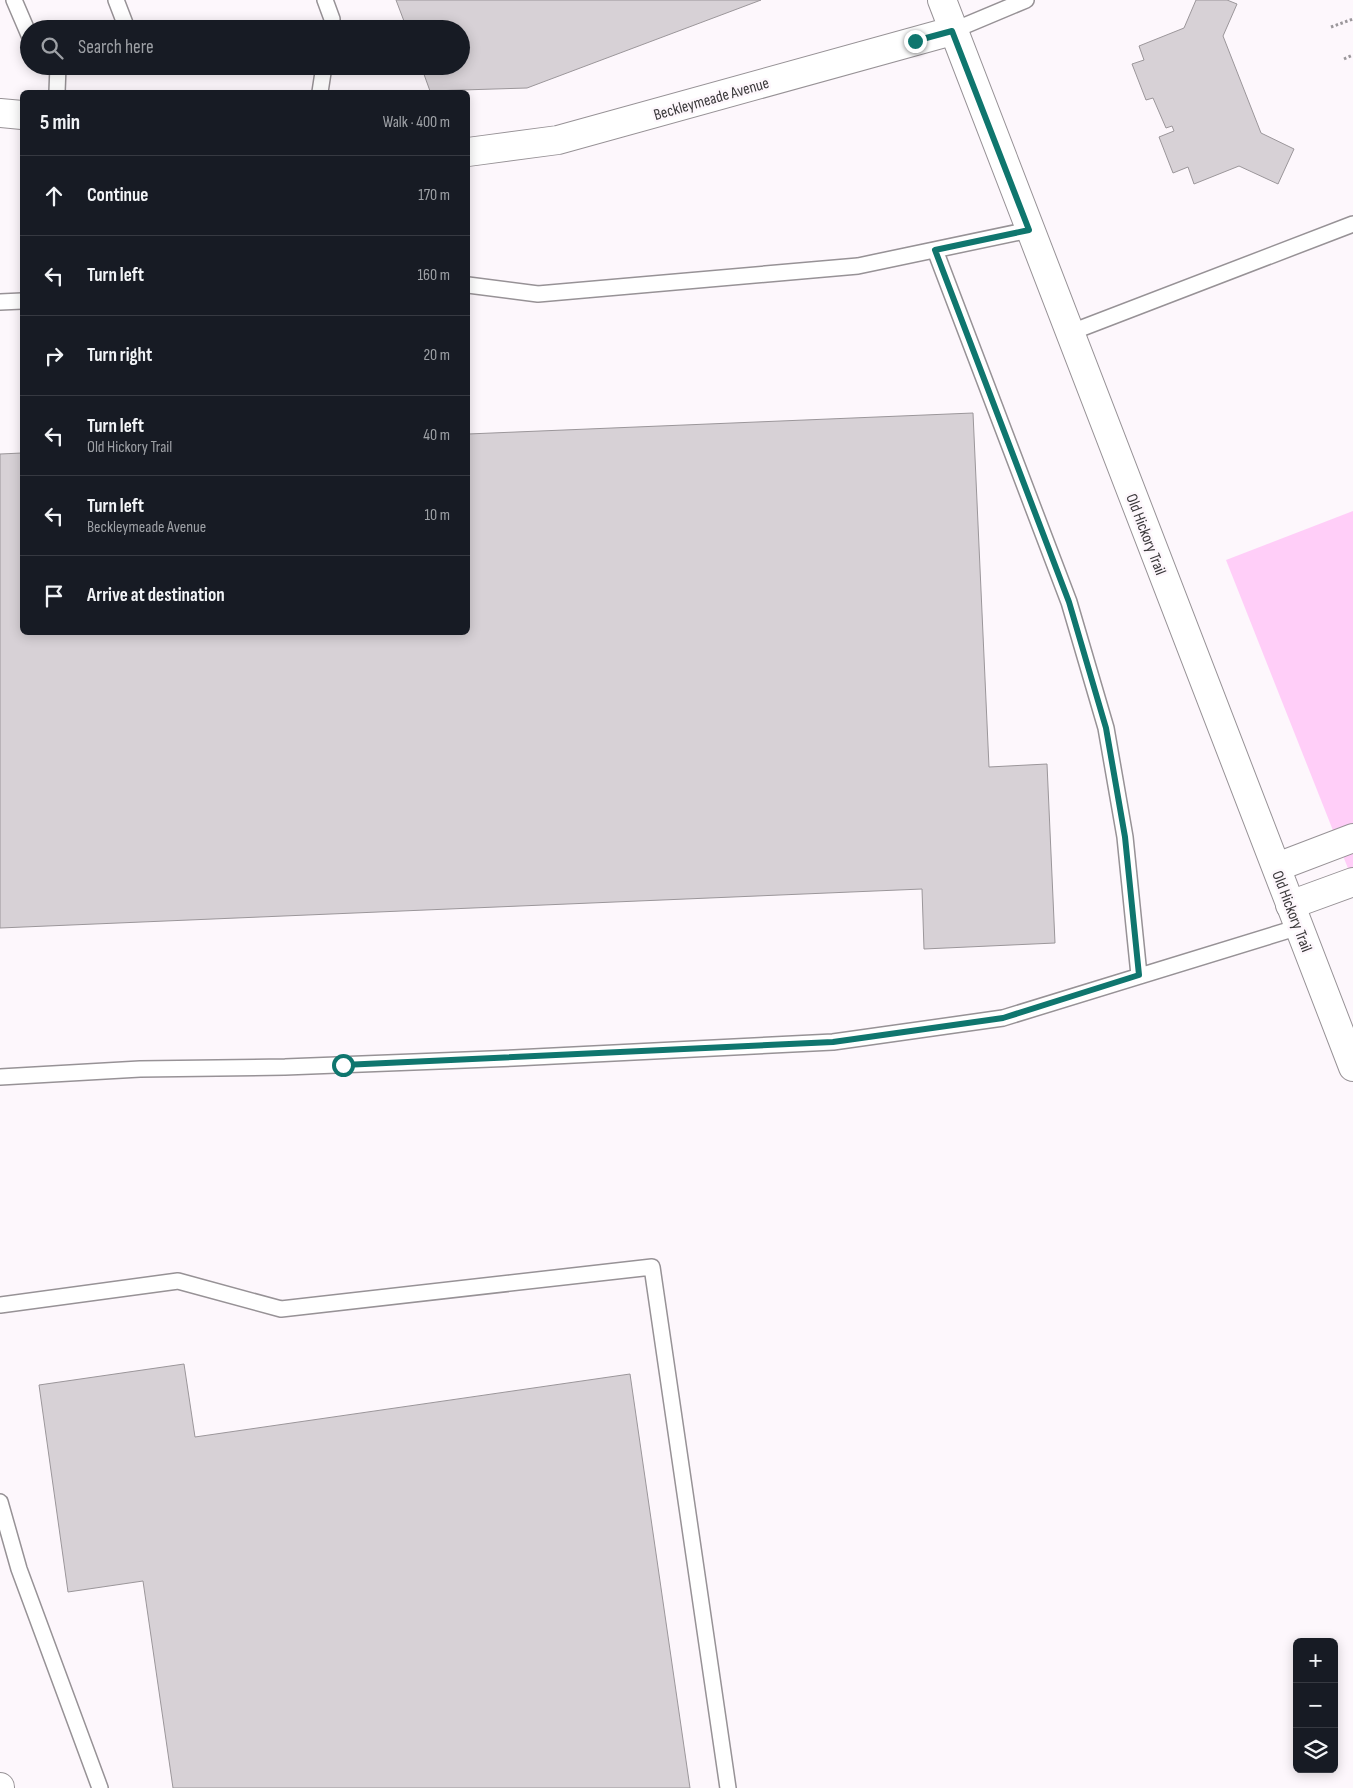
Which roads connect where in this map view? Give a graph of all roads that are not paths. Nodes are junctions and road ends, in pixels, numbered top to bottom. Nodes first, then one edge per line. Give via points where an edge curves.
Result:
1 (14, 0) edge
2 (116, 0) edge
3 (325, 0) edge
4 (942, 0) edge
5 (1026, 0) edge
6 (23, 20) edge
7 (124, 20) edge
8 (332, 20) edge
9 (952, 31) junction
10 (58, 75) edge
11 (323, 75) edge
12 (57, 90) edge
13 (320, 90) edge
14 (0, 114) edge
15 (20, 115) edge
16 (470, 152) edge
17 (1353, 224) edge
18 (1029, 230) junction
19 (935, 250) junction
20 (470, 286) edge
21 (20, 301) edge
22 (0, 302) edge
23 (1069, 333) junction
24 (1353, 838) edge
25 (1277, 867) junction
26 (1353, 882) edge
27 (1294, 916) junction
28 (1139, 975) junction
29 (1353, 1067) edge
30 (0, 1078) edge
31 (0, 1306) edge
32 (0, 1502) edge
33 (100, 1788) edge
34 (728, 1788) edge

1 - 6 lane
2 - 7 lane
3 - 8 lane
4 - 9 street, Old Hickory Trail
5 - 9 lane
9 - 16 street, Beckleymeade Avenue via 558,140
9 - 18 street, Old Hickory Trail
10 - 12 lane
11 - 13 lane
14 - 15 street
17 - 23 lane
18 - 19 lane
18 - 23 street, Old Hickory Trail
19 - 20 lane via 858,266 538,294
19 - 28 lane via 1069,602 1106,728 1125,837
21 - 22 lane
23 - 25 street, Old Hickory Trail
24 - 25 street
25 - 27 street, Old Hickory Trail
26 - 27 street
27 - 28 lane
27 - 29 street, Old Hickory Trail
28 - 30 lane via 1003,1018 833,1042
31 - 34 lane via 178,1281 281,1309 652,1267
32 - 33 lane via 19,1569

